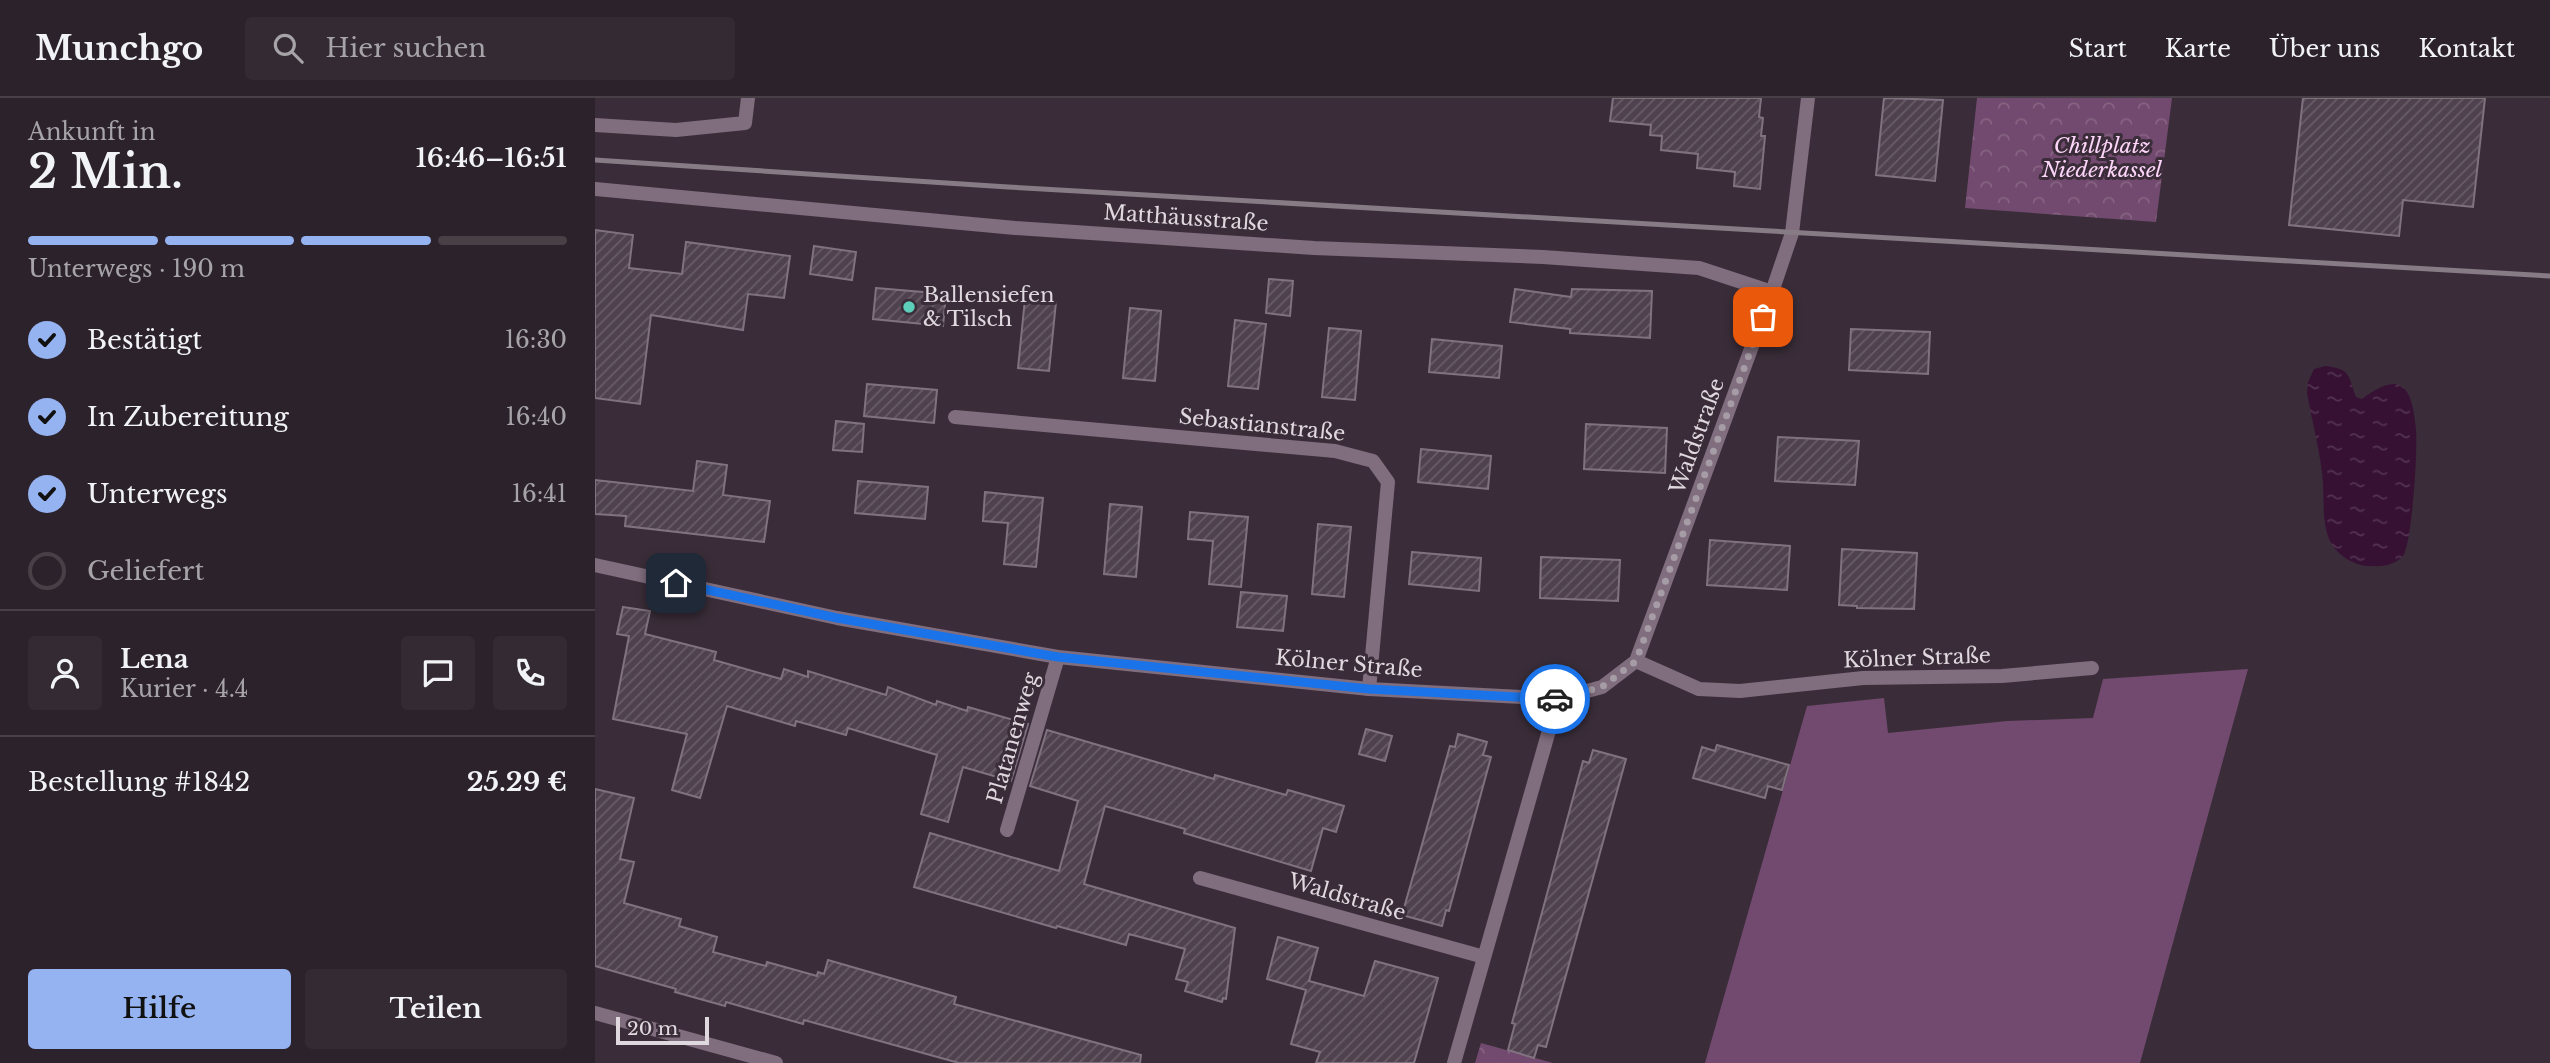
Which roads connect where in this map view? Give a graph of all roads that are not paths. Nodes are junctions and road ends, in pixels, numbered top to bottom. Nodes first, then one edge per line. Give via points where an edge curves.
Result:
1 (748, 98) edge
2 (1808, 98) edge
3 (595, 125) edge
4 (595, 188) edge
5 (1772, 292) junction
6 (955, 417) dead end
7 (595, 565) edge
8 (1058, 657) junction
9 (1636, 661) junction
10 (2092, 668) dead end
11 (1369, 689) junction
12 (1558, 699) junction
13 (1007, 830) dead end
14 (1200, 878) dead end
15 (1484, 957) junction
16 (595, 1013) edge
17 (776, 1063) edge
18 (1454, 1063) edge

1 - 3 street via 745,123 676,130
2 - 5 street, Waldstraße via 1792,233
4 - 5 street, Matthäusstraße via 1015,228 1699,268
5 - 9 street, Waldstraße
6 - 11 street, Sebastianstraße via 1335,451 1373,461 1388,482
7 - 8 street, Kölner Straße via 837,618
8 - 11 street, Kölner Straße
8 - 13 street, Platanenweg
9 - 10 street, Kölner Straße via 1699,689 1740,691 1863,678 2001,676
9 - 12 street, Kölner Straße via 1602,687
11 - 12 street, Kölner Straße
12 - 15 street
14 - 15 street, Waldstraße
15 - 18 street
16 - 17 street

